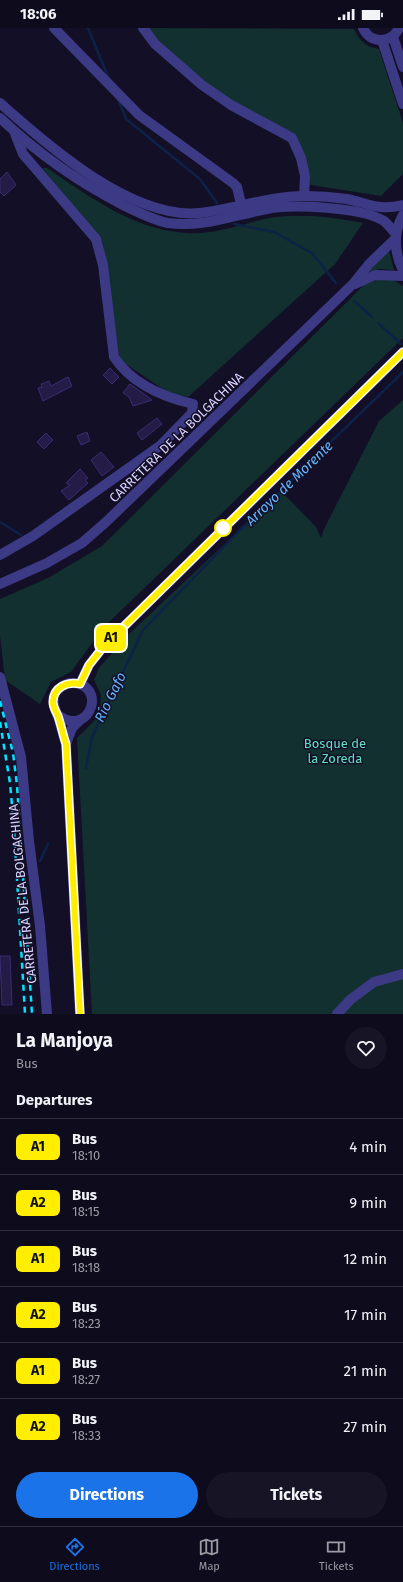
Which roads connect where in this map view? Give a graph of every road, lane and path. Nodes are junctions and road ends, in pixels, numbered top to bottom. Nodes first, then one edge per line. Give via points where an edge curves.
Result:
1 (54, 28) edge
2 (143, 28) edge
3 (363, 28) edge
4 (399, 28) edge
5 (393, 37) junction
6 (382, 40) junction
7 (403, 67) edge
8 (0, 103) edge
9 (403, 104) edge
10 (0, 112) edge
11 (0, 118) edge
12 (24, 124) junction
13 (14, 131) junction
14 (304, 196) junction
15 (241, 204) junction
16 (403, 205) edge
17 (403, 215) edge
18 (396, 236) junction
19 (403, 270) edge
20 (403, 276) edge
21 (353, 284) junction
22 (403, 352) edge
23 (161, 444) junction
24 (173, 458) junction
25 (1, 553) edge
26 (2, 584) edge
27 (0, 678) edge
28 (80, 684) junction
29 (58, 715) junction
30 (78, 721) junction
31 (66, 744) junction
32 (403, 974) edge
33 (356, 996) junction
34 (47, 1014) edge
35 (80, 1014) edge
36 (336, 1014) edge
37 (346, 1014) edge

1 - 15 street via 139,115 233,182 237,187
2 - 14 street via 155,44 202,85 231,105 292,138 302,158 305,176
3 - 6 street via 368,36
4 - 5 street
5 - 6 street
5 - 7 street
6 - 9 street
8 - 12 street
10 - 12 street via 11,121
11 - 13 street
12 - 15 street via 64,157 99,180 142,203 172,211 199,213
13 - 18 street via 57,166 87,185 140,214 168,223 199,224 268,209 305,206 345,210 373,217 384,221
13 - 23 street, CARRETERA DE LA BOLGACHINA via 23,154 96,239 103,265 114,357 122,368 138,381 166,397 193,404 192,413
14 - 15 street via 269,198
14 - 16 street via 346,199 388,209
17 - 18 street
18 - 19 street via 397,253
18 - 21 street, CARRETERA DE LA BOLGACHINA
20 - 21 street, CARRETERA DE LA BOLGACHINA via 375,276
21 - 24 street, CARRETERA DE LA BOLGACHINA
22 - 28 street via 104,646 89,665
23 - 24 street
23 - 25 street, CARRETERA DE LA BOLGACHINA via 33,536
24 - 26 street, CARRETERA DE LA BOLGACHINA via 82,543
27 - 34 street, CARRETERA DE LA BOLGACHINA via 21,757
28 - 29 street via 73,682 58,688 53,702
28 - 30 street via 90,694 92,702 91,710
29 - 30 street via 64,720
29 - 31 street
30 - 31 street via 72,728
31 - 35 street
32 - 33 street via 374,982
33 - 36 street
33 - 37 street

